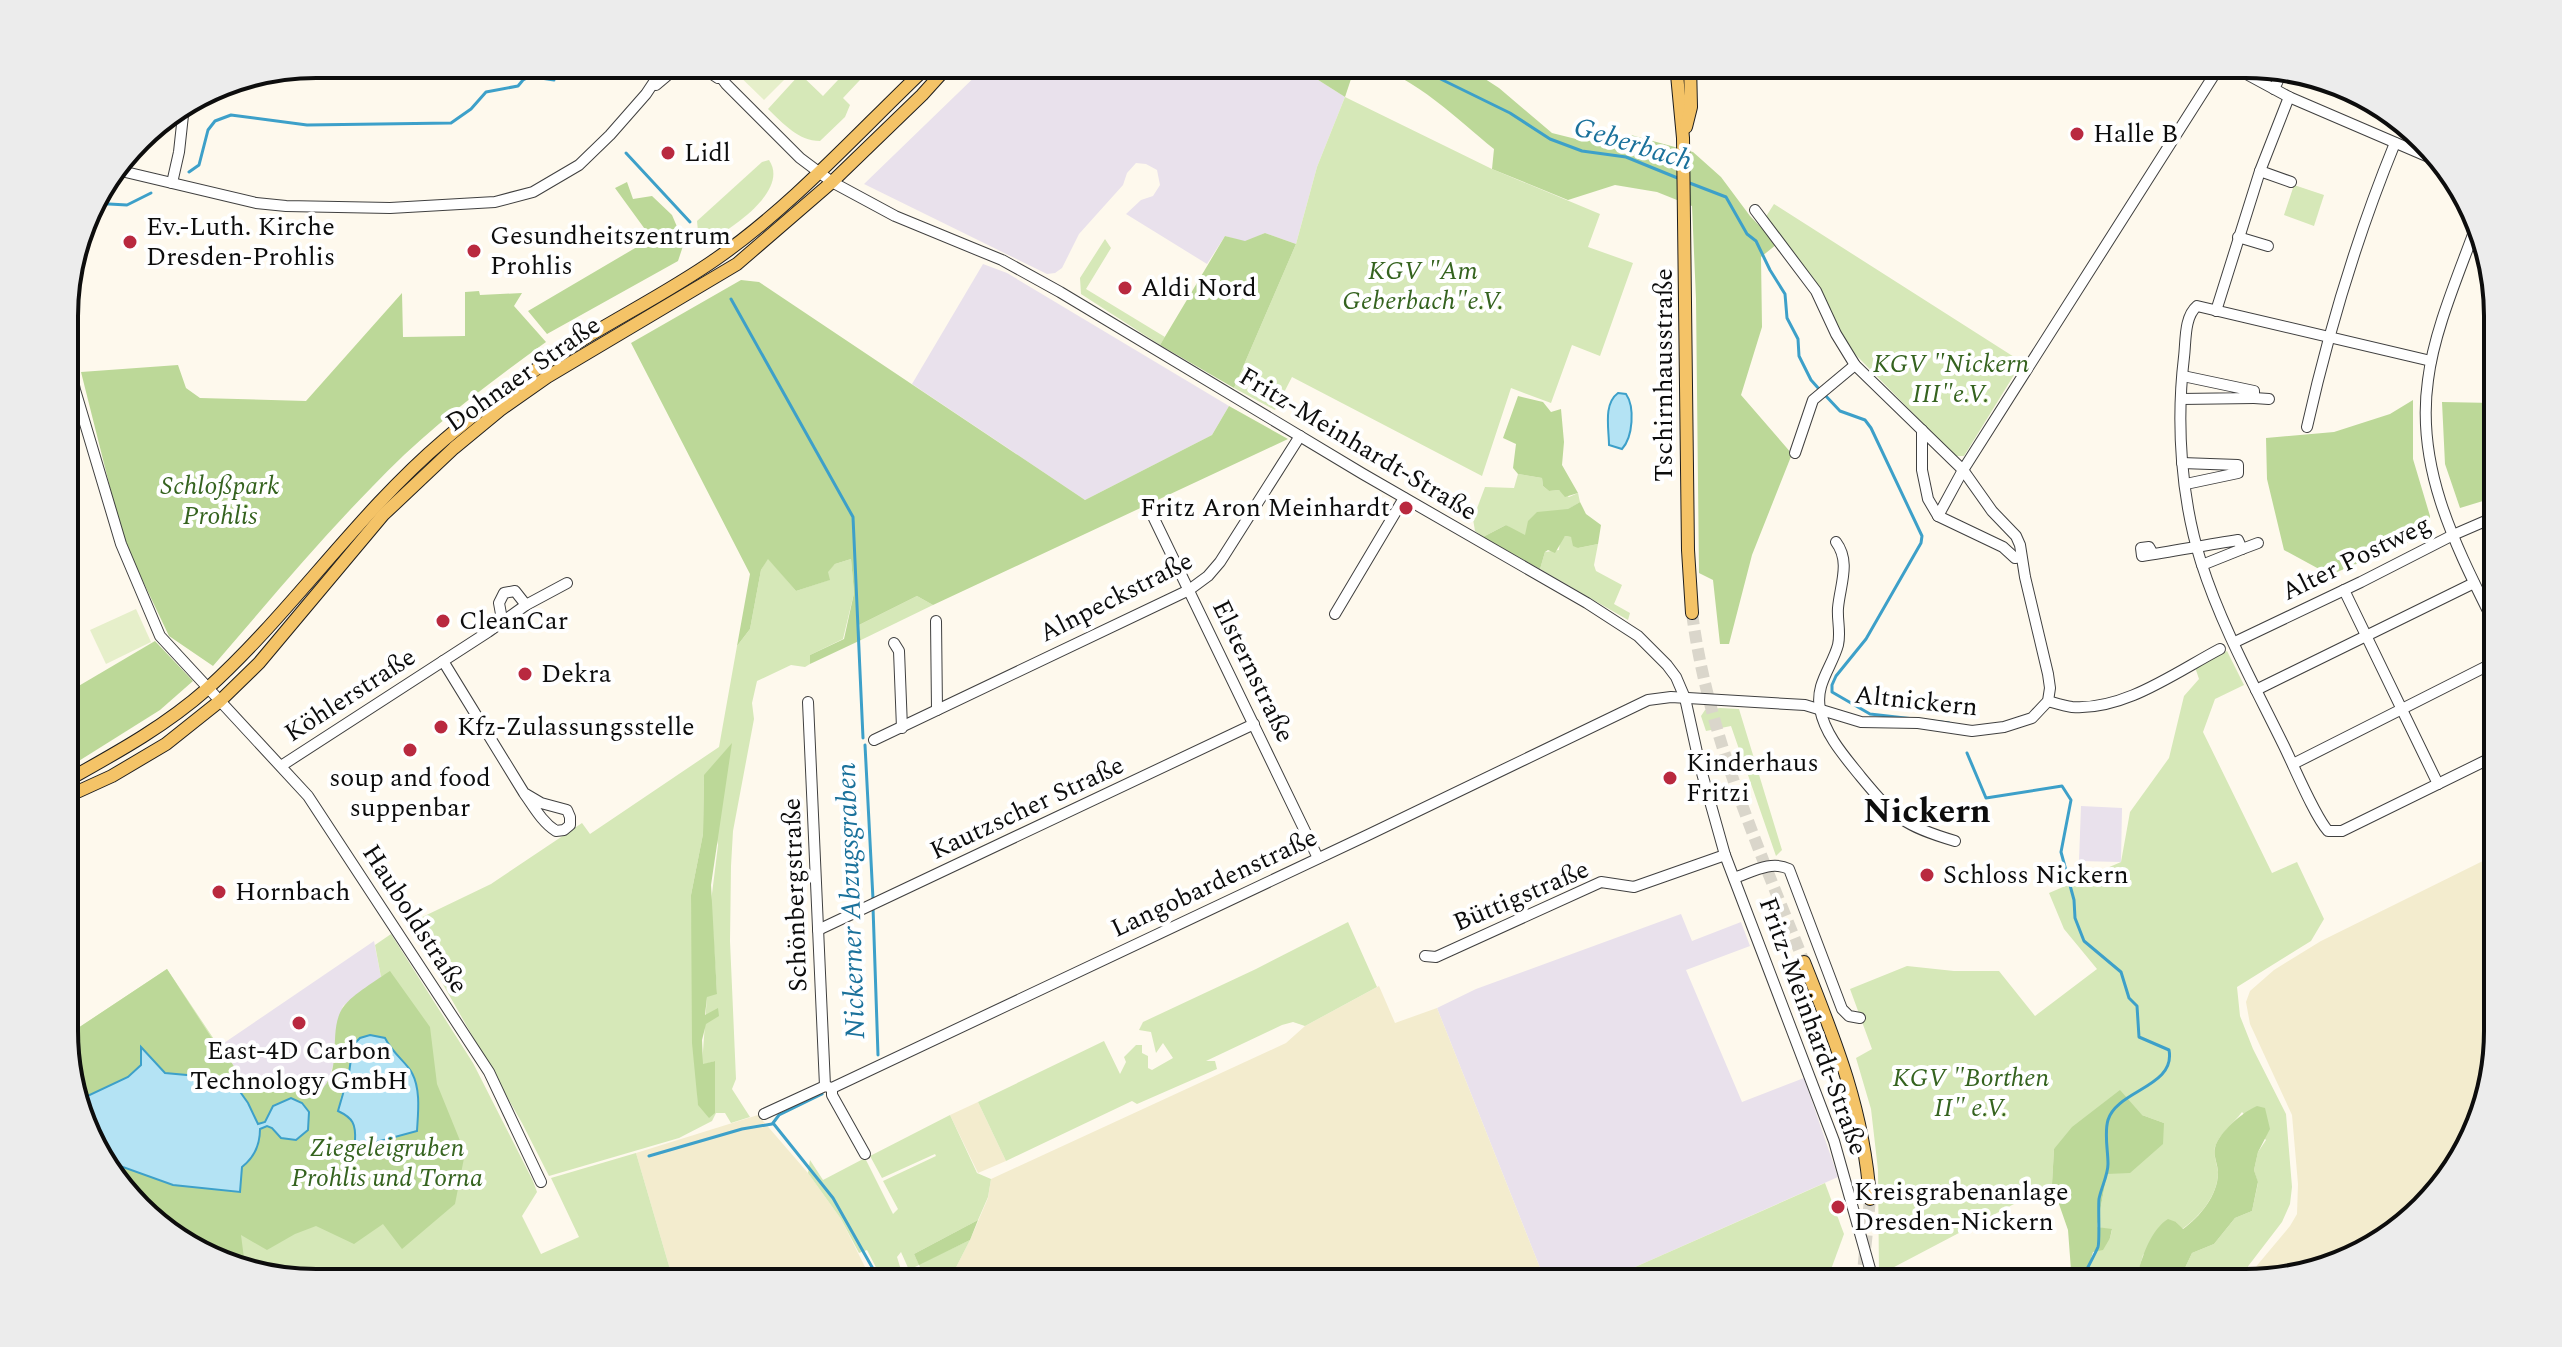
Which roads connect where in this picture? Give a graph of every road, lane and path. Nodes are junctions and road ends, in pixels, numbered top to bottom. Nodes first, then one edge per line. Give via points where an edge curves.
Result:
1 (657, 78) edge
2 (665, 78) edge
3 (717, 78) edge
4 (722, 78) edge
5 (915, 78) edge
6 (937, 78) edge
7 (1677, 78) edge
8 (1690, 78) edge
9 (2212, 78) edge
10 (2255, 79) edge
11 (2278, 81) edge
12 (726, 84) junction
13 (2274, 89) junction
14 (646, 94) junction
15 (2289, 97) junction
16 (183, 119) edge
17 (1683, 143) junction
18 (2395, 143) junction
19 (2409, 143) edge
20 (2260, 171) junction
21 (127, 172) edge
22 (818, 172) junction
23 (832, 182) junction
24 (2291, 182) dead end
25 (172, 183) junction
26 (1755, 210) dead end
27 (2238, 237) junction
28 (2471, 240) edge
29 (2268, 246) dead end
30 (2216, 311) junction
31 (2328, 336) junction
32 (2431, 361) junction
33 (1855, 365) junction
34 (2183, 376) junction
35 (2254, 398) junction
36 (2181, 399) junction
37 (2269, 399) dead end
38 (79, 403) edge
39 (2307, 427) dead end
40 (1922, 430) junction
41 (1300, 436) junction
42 (1795, 453) dead end
43 (2182, 463) junction
44 (1963, 470) junction
45 (2186, 484) junction
46 (1404, 498) junction
47 (1147, 504) dead end
48 (1938, 516) junction
49 (2484, 522) edge
50 (2453, 535) junction
51 (1836, 542) dead end
52 (2258, 543) dead end
53 (2198, 546) junction
54 (2242, 549) junction
55 (2153, 554) dead end
56 (2021, 557) junction
57 (2202, 565) junction
58 (567, 583) dead end
59 (2474, 583) junction
60 (1189, 590) junction
61 (2344, 590) junction
62 (2484, 603) edge
63 (526, 605) junction
64 (1692, 613) tunnel mouth
65 (1335, 614) dead end
66 (936, 621) dead end
67 (498, 625) junction
68 (2367, 637) junction
69 (2235, 642) junction
70 (894, 643) dead end
71 (2220, 649) dead end
72 (443, 661) junction
73 (2484, 668) edge
74 (209, 687) junction
75 (2256, 690) junction
76 (1685, 698) junction
77 (220, 701) junction
78 (2048, 701) junction
79 (808, 702) dead end
80 (1820, 708) junction
81 (2403, 708) junction
82 (937, 710) junction
83 (1254, 724) junction
84 (902, 728) junction
85 (874, 740) dead end
86 (2484, 761) edge
87 (2293, 764) junction
88 (281, 766) junction
89 (78, 774) edge
90 (2438, 784) junction
91 (78, 791) edge
92 (524, 793) junction
93 (1955, 841) dead end
94 (1725, 855) junction
95 (1318, 858) junction
96 (1734, 878) junction
97 (818, 930) junction
98 (1425, 956) dead end
99 (1804, 962) tunnel mouth
100 (1860, 1018) dead end
101 (828, 1087) junction
102 (764, 1114) dead end
103 (865, 1154) dead end
104 (541, 1182) dead end
105 (1870, 1199) tunnel mouth
106 (1870, 1268) edge

1 - 14 street
2 - 14 street
3 - 12 street
4 - 12 street
5 - 22 main road, Dohnaer Straße
6 - 23 main road, Dohnaer Straße
7 - 17 main road, Tschirnhausstraße
8 - 17 main road, Tschirnhausstraße
9 - 44 street
10 - 13 street
11 - 13 street
12 - 22 street, Fritz-Meinhardt-Straße
13 - 15 street
14 - 25 street via 562,177 495,202 286,206
15 - 18 street
15 - 20 street
16 - 25 street
17 - 64 main road, Tschirnhausstraße
18 - 19 street
18 - 31 street via 2365,217
20 - 24 street
20 - 27 street
21 - 25 street
22 - 23 street, Fritz-Meinhardt-Straße
22 - 74 main road, Dohnaer Straße via 719,257 562,352 443,441 364,518
23 - 41 street, Fritz-Meinhardt-Straße via 895,216 1002,260
23 - 77 main road, Dohnaer Straße via 737,264 559,370 477,428 383,515 259,663
26 - 33 street via 1816,291
27 - 29 street
27 - 30 street
28 - 32 street
30 - 31 street
30 - 34 street via 2197,306 2190,315
31 - 32 street
31 - 39 street via 2318,406
32 - 50 street via 2425,406 2427,454
33 - 40 street
33 - 42 street via 1820,392 1807,413
34 - 35 street via 2254,391
34 - 36 street
35 - 36 street
35 - 37 street
36 - 43 street
38 - 74 street, Hauboldstraße via 121,544 160,636
40 - 44 street
40 - 48 street via 1922,470
41 - 46 street, Fritz-Meinhardt-Straße
41 - 60 street, Alnpeckstraße via 1220,562
43 - 45 street
43 - 45 street via 2238,465 2238,473
44 - 48 street
44 - 56 street via 2016,536
45 - 53 street
46 - 65 street
46 - 76 street, Fritz-Meinhardt-Straße via 1638,636 1667,665
47 - 60 street, Elsternstraße
48 - 56 street
49 - 50 street, Alter Postweg
50 - 59 street
50 - 61 street, Alter Postweg
51 - 80 street, Altnickern via 1844,558 1840,632 1822,681
52 - 54 street
53 - 54 street via 2238,540
53 - 55 street
53 - 57 street
54 - 57 street
56 - 78 street via 2048,674
57 - 69 street
58 - 63 street, Köhlerstraße
59 - 62 street
59 - 68 street
60 - 82 street, Alnpeckstraße
60 - 83 street, Elsternstraße
61 - 68 street
61 - 69 street, Alter Postweg
63 - 67 street, Köhlerstraße
63 - 67 street via 515,591 504,593
66 - 82 street
67 - 72 street, Köhlerstraße
68 - 75 street
68 - 81 street
69 - 75 street
70 - 84 street via 899,651
71 - 78 street via 2124,698 2072,707
72 - 88 street, Köhlerstraße
72 - 92 street, Köhlerstraße
73 - 81 street
74 - 77 street, Hauboldstraße
74 - 89 main road, Dohnaer Straße via 147,736
75 - 87 street
76 - 80 street, Altnickern
76 - 94 street, Fritz-Meinhardt-Straße
76 - 95 street, Langobardenstraße via 1659,697 1630,707
77 - 88 street, Hauboldstraße
77 - 91 main road, Dohnaer Straße via 166,744
78 - 80 street, Altnickern via 2020,723 1972,731 1861,722
79 - 97 street, Schönbergstraße
80 - 93 street, Altnickern via 1838,748 1884,805 1907,825
81 - 87 street
81 - 90 street
82 - 84 street, Alnpeckstraße
83 - 95 street, Elsternstraße
83 - 97 street, Kautzscher Straße
84 - 85 street, Alnpeckstraße
86 - 90 street
87 - 90 street via 2324,827 2333,832
88 - 104 street, Hauboldstraße via 346,850 489,1072
92 - 92 street, Köhlerstraße via 547,825 556,831 570,825 567,810
94 - 96 street, Fritz-Meinhardt-Straße
94 - 98 street, Büttigstraße via 1634,887 1601,882 1436,957
95 - 101 street, Langobardenstraße
96 - 100 street, Fritz-Meinhardt-Straße via 1772,865 1789,869 1842,1009
96 - 106 street, Fritz-Meinhardt-Straße via 1834,1141
97 - 101 street, Schönbergstraße
99 - 105 main road via 1851,1084 1868,1160
101 - 102 street, Langobardenstraße
101 - 103 street, Schönbergstraße

